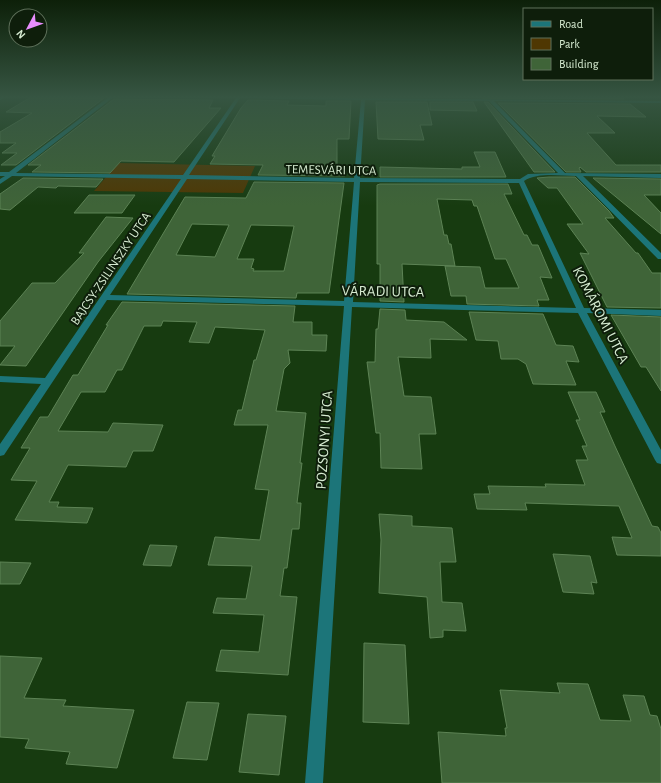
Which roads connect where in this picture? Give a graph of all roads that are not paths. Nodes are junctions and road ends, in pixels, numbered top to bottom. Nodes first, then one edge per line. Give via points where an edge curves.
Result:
1 (65, 133) edge
2 (215, 133) edge
3 (361, 133) edge
4 (522, 133) edge
5 (0, 174) edge
6 (11, 174) junction
7 (563, 174) junction
8 (577, 174) junction
9 (661, 176) edge
10 (185, 177) junction
11 (357, 180) junction
12 (521, 181) junction
13 (0, 182) edge
14 (661, 257) edge
15 (104, 297) junction
16 (348, 304) junction
17 (582, 310) junction
18 (661, 313) edge
19 (0, 379) edge
20 (48, 381) junction
21 (0, 452) edge
22 (661, 460) edge
23 (314, 783) edge

1 - 6 street
2 - 10 street, BAJCSY-ZSILINSZKY UTCA
3 - 11 street, POZSONYI UTCA
4 - 7 street
5 - 6 street, TEMESVÁRI UTCA
6 - 10 street, TEMESVÁRI UTCA
6 - 13 street
7 - 8 street, TEMESVÁRI UTCA
7 - 12 street, TEMESVÁRI UTCA via 528,176
8 - 9 street, TEMESVÁRI UTCA
8 - 14 street
10 - 11 street, TEMESVÁRI UTCA
10 - 15 street, BAJCSY-ZSILINSZKY UTCA
11 - 12 street, TEMESVÁRI UTCA
11 - 16 street, POZSONYI UTCA
12 - 17 street, KOMÁROMI UTCA
15 - 16 street, VÁRADI UTCA
15 - 20 street, BAJCSY-ZSILINSZKY UTCA
16 - 17 street, VÁRADI UTCA
16 - 23 street, POZSONYI UTCA
17 - 18 street, VÁRADI UTCA
17 - 22 street, KOMÁROMI UTCA
19 - 20 street
20 - 21 street, BAJCSY-ZSILINSZKY UTCA

